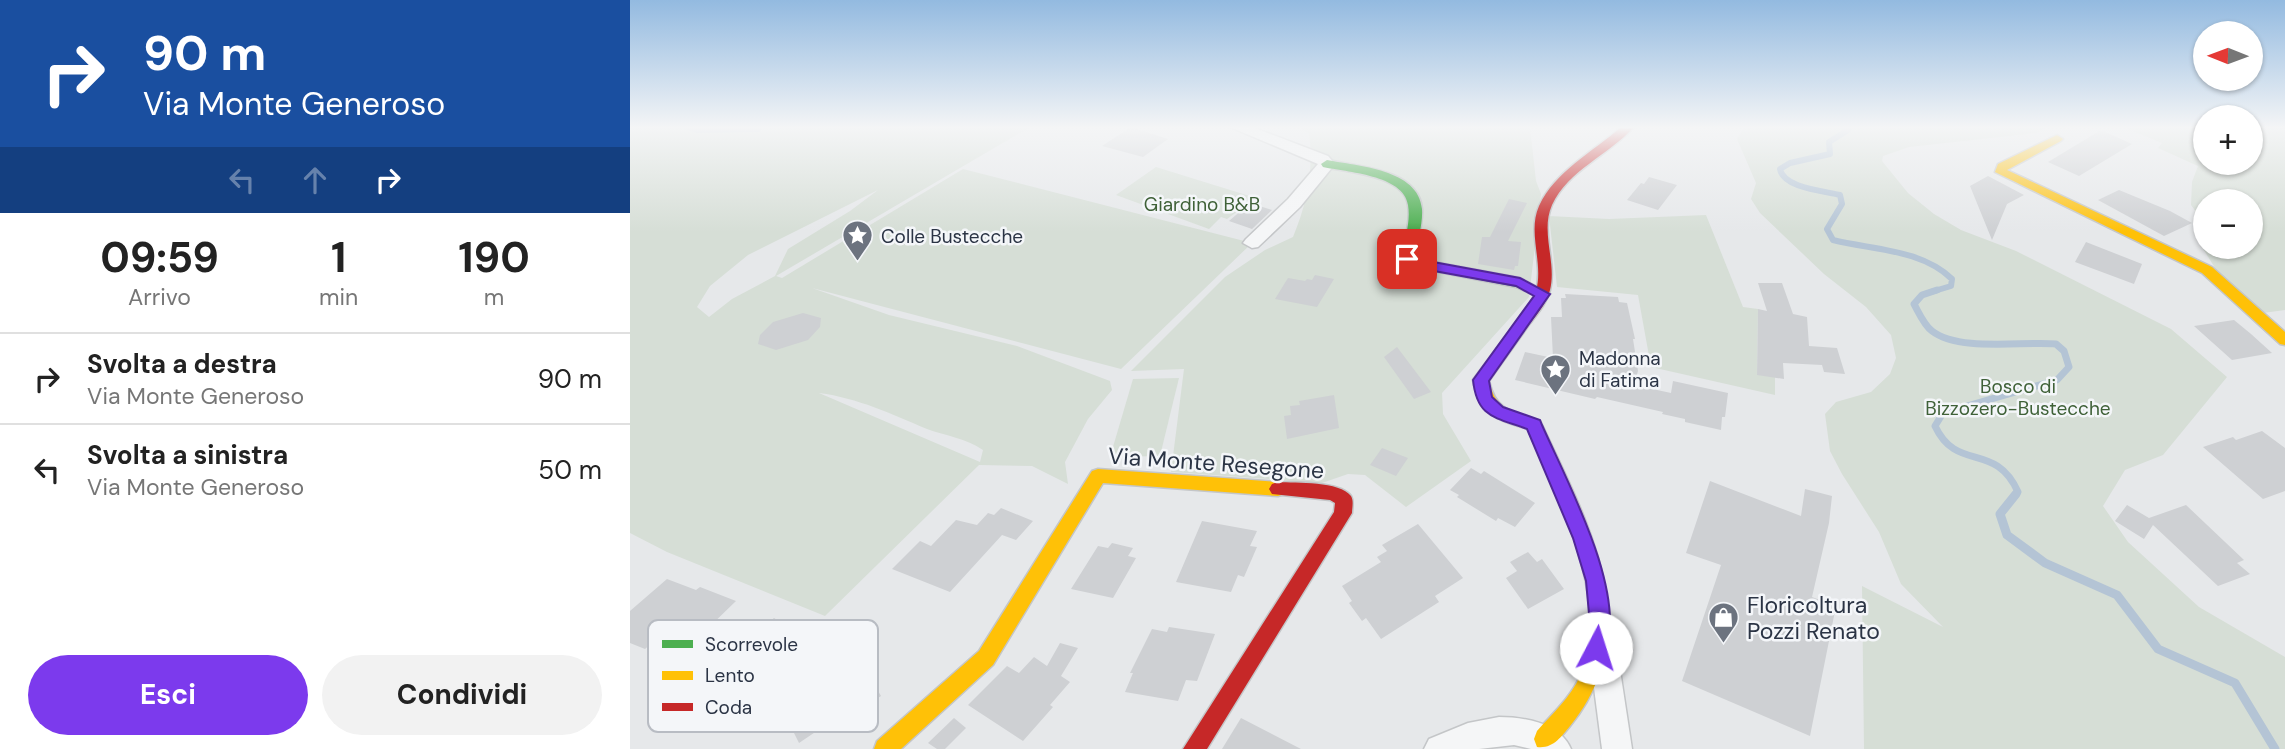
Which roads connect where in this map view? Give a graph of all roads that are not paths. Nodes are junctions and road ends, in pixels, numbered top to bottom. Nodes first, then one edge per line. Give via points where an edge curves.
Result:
1 (1585, 162) edge
2 (2011, 162) edge
3 (1327, 164) joint
4 (1252, 243) dead end
5 (1543, 294) junction
6 (2285, 340) edge
7 (1601, 625) junction
8 (1550, 744) edge
9 (885, 749) edge
10 (1194, 749) edge
11 (1439, 749) edge
12 (1617, 749) edge

1 - 5 street via 1546,205 1541,219
2 - 6 street via 2001,167 2001,172 2207,270
3 - 4 street
3 - 5 street via 1389,178 1410,190 1414,200 1407,259 1412,263 1520,283
5 - 7 street via 1481,380 1484,400 1497,412 1534,425 1582,538 1595,581
7 - 8 street via 1592,672
7 - 12 street
8 - 11 street via 1533,734 1507,730 1472,734
9 - 10 street, Via Monte Resegone via 986,658 1098,476 1333,493 1344,500 1343,513

